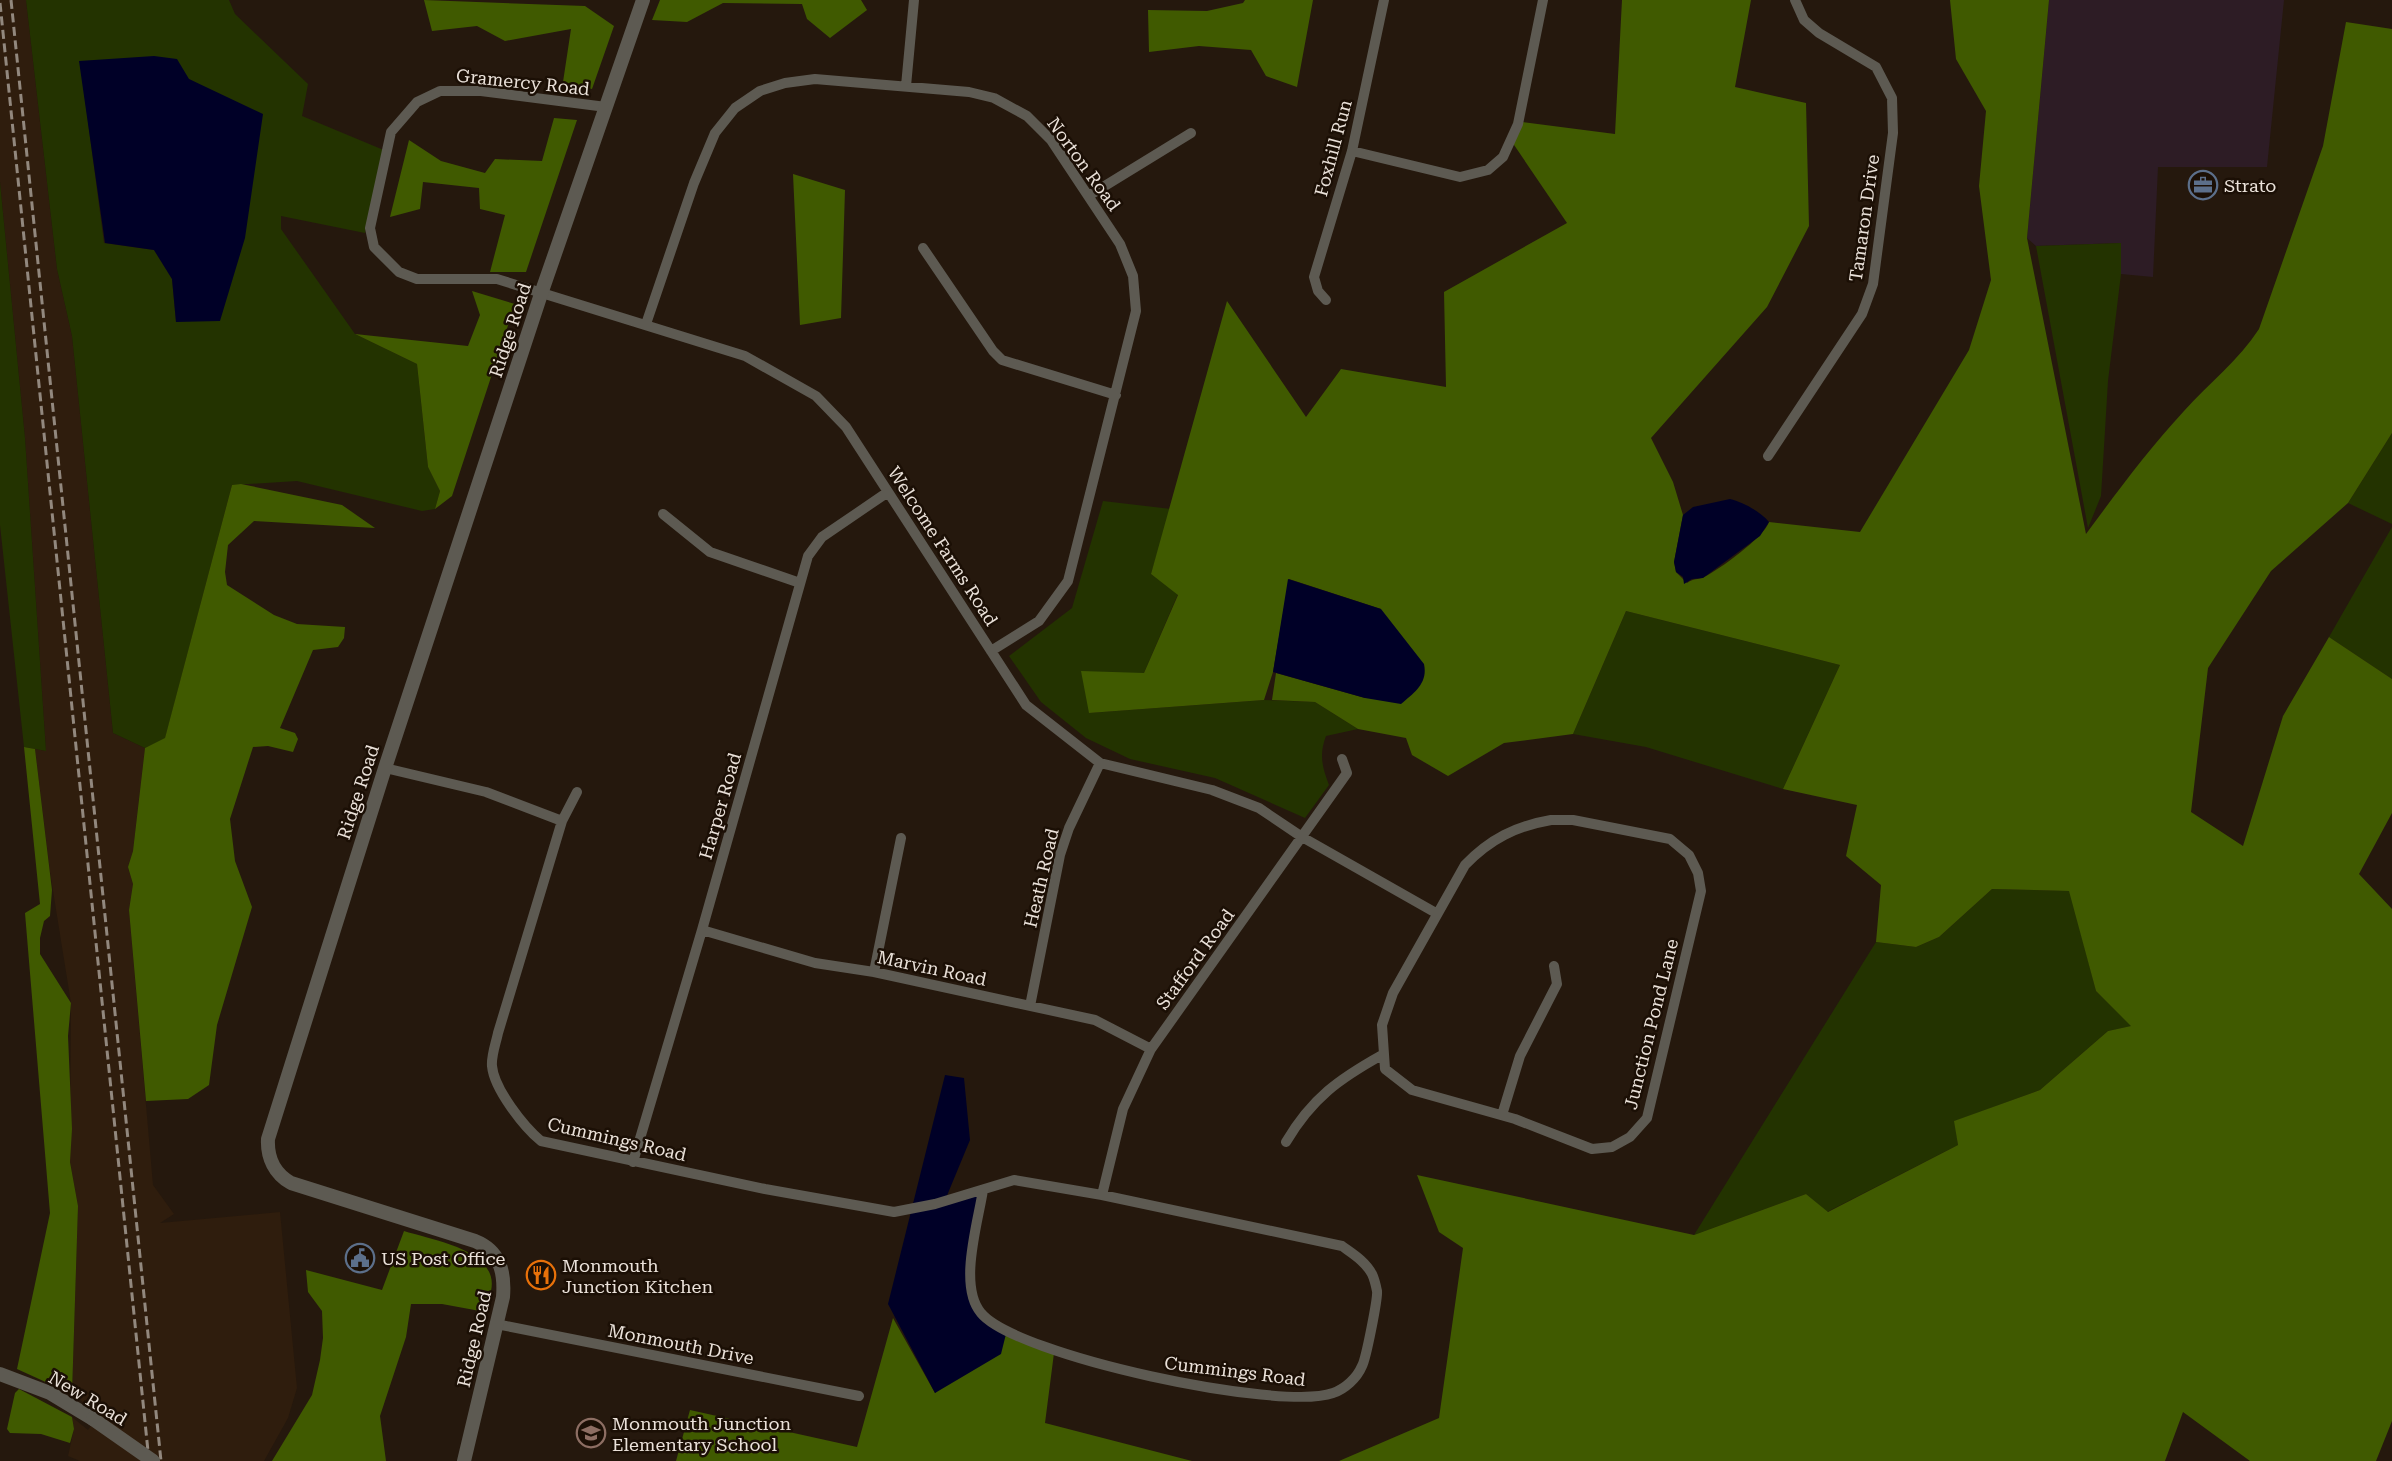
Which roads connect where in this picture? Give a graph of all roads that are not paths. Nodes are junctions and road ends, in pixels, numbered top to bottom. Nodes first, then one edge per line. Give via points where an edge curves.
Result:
1 (643, 0) edge
2 (914, 0) edge
3 (1384, 0) edge
4 (1543, 0) edge
5 (1795, 0) edge
6 (906, 86) junction
7 (606, 107) junction
8 (1191, 133) dead end
9 (1352, 151) junction
10 (1090, 195) junction
11 (923, 248) dead end
12 (542, 291) junction
13 (1326, 300) dead end
14 (646, 324) junction
15 (1116, 396) junction
16 (1768, 456) dead end
17 (888, 492) junction
18 (663, 514) dead end
19 (800, 583) junction
20 (991, 651) junction
21 (1342, 759) dead end
22 (1100, 763) junction
23 (385, 768) junction
24 (577, 792) dead end
25 (562, 821) junction
26 (1302, 837) junction
27 (901, 838) dead end
28 (1436, 913) junction
29 (702, 930) junction
30 (1554, 966) dead end
31 (874, 972) junction
32 (1030, 1006) junction
33 (1151, 1048) junction
34 (1382, 1055) junction
35 (1502, 1115) junction
36 (1286, 1142) dead end
37 (633, 1162) junction
38 (983, 1190) junction
39 (1102, 1196) junction
40 (496, 1323) junction
41 (0, 1374) edge
42 (859, 1396) dead end
43 (153, 1461) edge
44 (464, 1461) edge

1 - 7 street, Ridge Road
2 - 6 street
3 - 9 street, Foxhill Run
4 - 9 street via 1518,124 1503,157 1488,170 1460,177
5 - 16 street, Tamaron Drive via 1804,20 1819,33 1876,67 1892,98 1893,133 1872,284 1862,314
6 - 10 street, Norton Road via 982,94 1017,109 1045,133
6 - 14 street, Norton Road via 815,79 760,91 735,108 715,133 694,183
7 - 12 street, Ridge Road
7 - 12 street, Gramercy Road via 481,91 440,91 417,102 391,132 370,228 374,247 384,260 417,279 497,279
8 - 10 street
9 - 13 street, Foxhill Run via 1314,277
10 - 15 street, Norton Road via 1126,254 1135,288 1134,322
11 - 15 street via 1002,360
12 - 14 street, Welcome Farms Road
12 - 23 street, Ridge Road
14 - 17 street, Welcome Farms Road via 744,356 816,396 846,427
15 - 20 street, Norton Road via 1068,581 1039,621
17 - 19 street, Harper Road via 822,537 808,556
17 - 20 street, Welcome Farms Road
18 - 19 street via 710,552
19 - 29 street, Harper Road
20 - 22 street, Welcome Farms Road via 1026,705
21 - 26 street, Stafford Road via 1347,773
22 - 26 street, Welcome Farms Road via 1212,790 1259,808
22 - 32 street, Heath Road via 1060,855
23 - 25 street via 486,792
23 - 40 street, Ridge Road via 270,1131 268,1153 277,1173 295,1185 487,1247 504,1273
24 - 25 street, Cummings Road
25 - 37 street, Cummings Road via 498,1033 492,1067 503,1094 526,1129 541,1141
26 - 28 street
26 - 33 street, Stafford Road
27 - 31 street
28 - 34 street, Junction Pond Lane via 1393,993 1382,1025
28 - 35 street, Junction Pond Lane via 1465,865 1480,849 1526,824 1551,820 1573,820 1670,839 1689,855 1698,873 1701,891 1647,1118 1630,1137 1612,1147 1592,1149
29 - 31 street, Marvin Road via 815,963
29 - 37 street, Harper Road
30 - 35 street via 1557,984 1520,1056
31 - 32 street, Marvin Road
32 - 33 street, Marvin Road via 1095,1020
33 - 39 street, Stafford Road via 1123,1109
34 - 35 street, Junction Pond Lane via 1385,1069 1412,1090
34 - 36 street via 1342,1078 1314,1101
37 - 38 street, Cummings Road via 894,1212
38 - 39 street, Cummings Road via 1014,1180
38 - 39 street, Cummings Road via 969,1276 980,1312 995,1327 1076,1358 1155,1378 1242,1392 1312,1398 1334,1393 1353,1381 1363,1365 1378,1293 1372,1274 1358,1257 1342,1246
40 - 42 street, Monmouth Drive
40 - 44 street, Ridge Road
41 - 43 street, New Road, bridge via 44,1390

